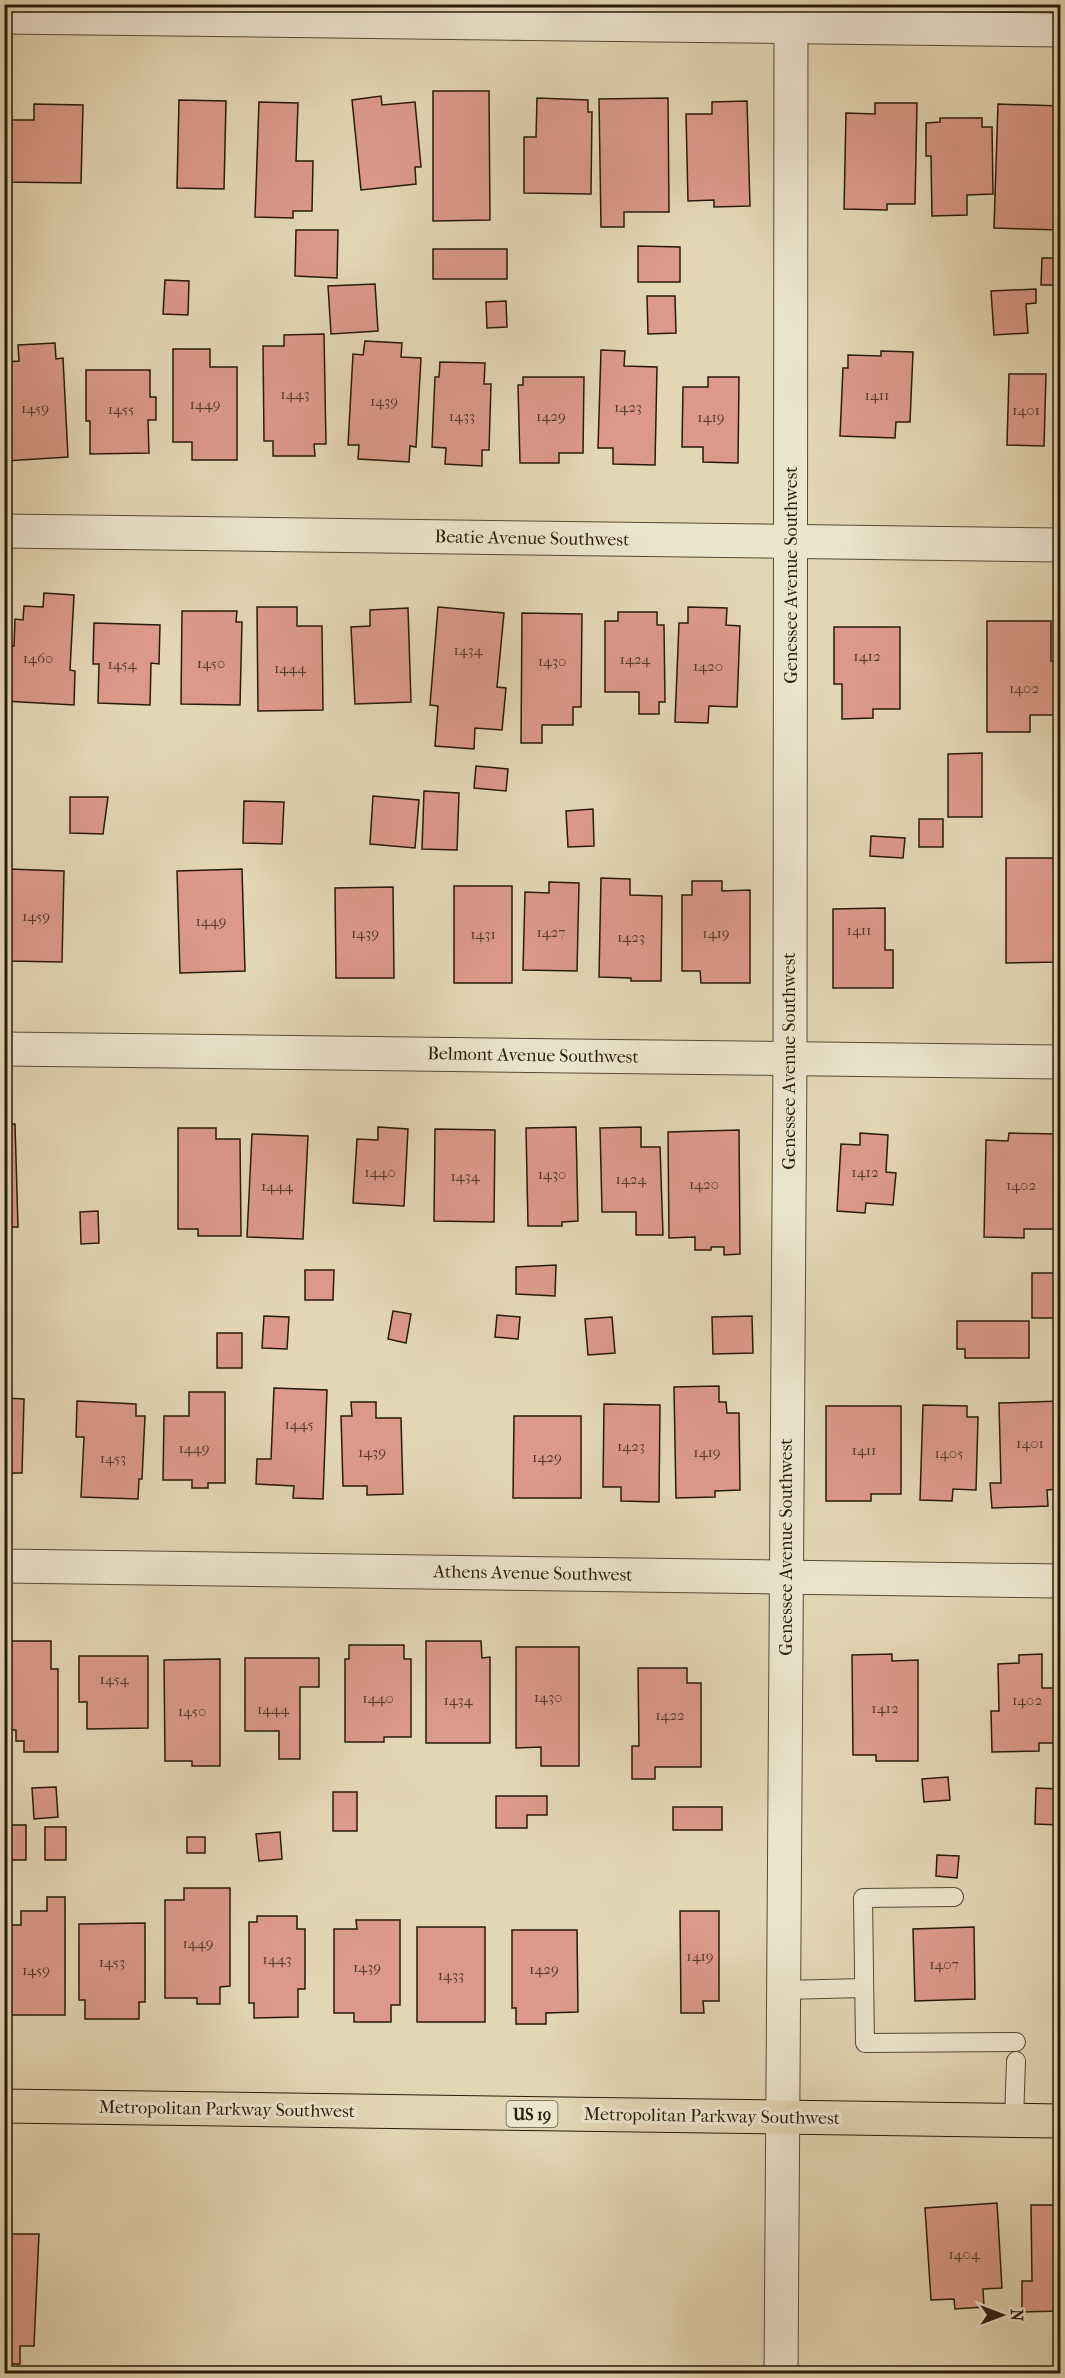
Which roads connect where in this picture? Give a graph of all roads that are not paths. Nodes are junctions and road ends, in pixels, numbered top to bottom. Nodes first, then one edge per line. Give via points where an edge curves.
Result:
1 (791, 16) edge
2 (4, 17) edge
3 (1060, 30) edge
4 (4, 531) edge
5 (791, 542) junction
6 (1060, 545) edge
7 (4, 1049) edge
8 (790, 1059) junction
9 (1060, 1062) edge
10 (4, 1566) edge
11 (786, 1577) junction
12 (1060, 1581) edge
13 (954, 1897) dead end
14 (864, 1988) junction
15 (783, 1990) junction
16 (1016, 2042) dead end
17 (1016, 2061) dead end
18 (4, 2106) edge
19 (782, 2118) junction
20 (1014, 2120) junction
21 (1060, 2121) edge
22 (781, 2373) edge

1 - 2 street
1 - 3 street
1 - 5 street, Genessee Avenue Southwest
4 - 5 street, Beatie Avenue Southwest
5 - 6 street, Beatie Avenue Southwest
5 - 8 street, Genessee Avenue Southwest
7 - 8 street, Belmont Avenue Southwest
8 - 9 street, Belmont Avenue Southwest
8 - 11 street, Genessee Avenue Southwest
10 - 11 street, Athens Avenue Southwest
11 - 12 street, Athens Avenue Southwest
11 - 15 street, Genessee Avenue Southwest
13 - 14 lane via 863,1898
14 - 15 lane
14 - 16 lane via 865,2043
15 - 19 street, Genessee Avenue Southwest
17 - 20 lane
18 - 19 main road, Metropolitan Parkway Southwest / US 19
19 - 20 main road, Metropolitan Parkway Southwest / US 19
19 - 22 street, Genessee Avenue Southwest
20 - 21 main road, Metropolitan Parkway Southwest / US 19

